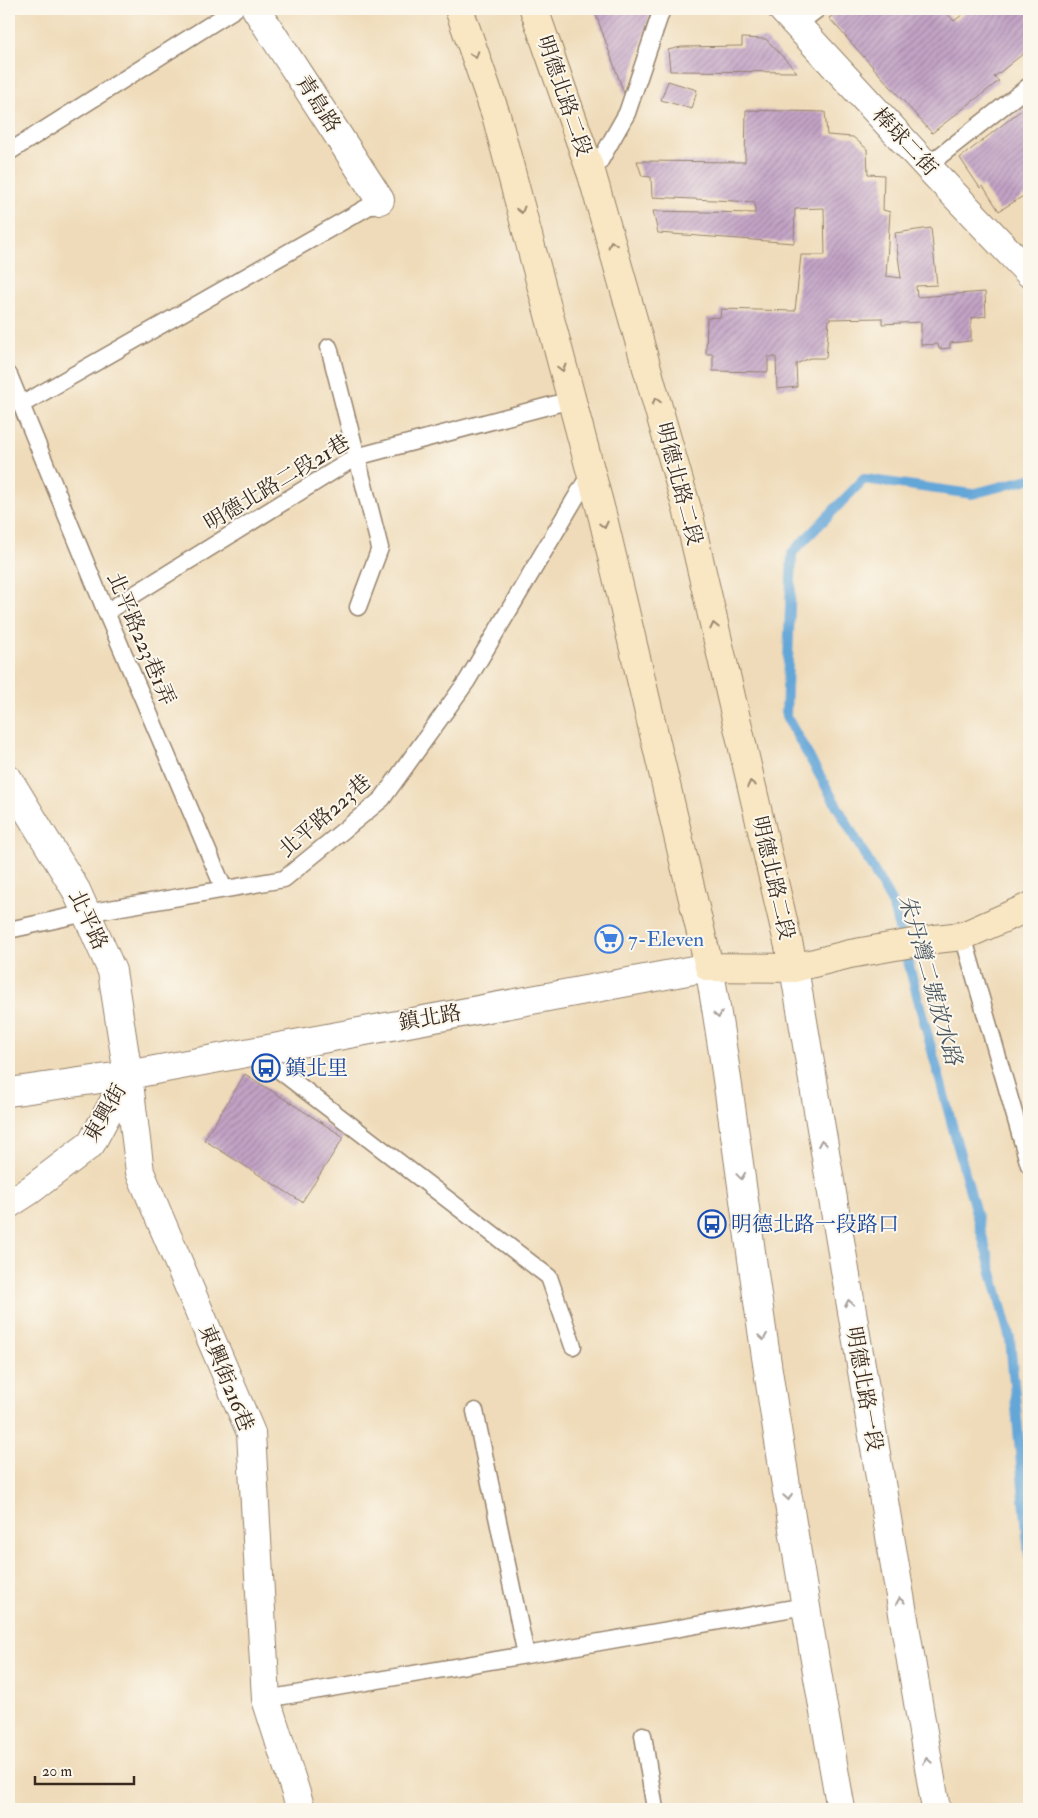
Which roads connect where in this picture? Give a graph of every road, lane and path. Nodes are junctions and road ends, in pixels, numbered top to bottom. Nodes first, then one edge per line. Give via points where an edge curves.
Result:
1 (235, 9) edge
2 (256, 9) edge
3 (459, 9) edge
4 (534, 9) edge
5 (662, 9) edge
6 (799, 14) edge
7 (1029, 86) edge
8 (9, 152) edge
9 (927, 166) junction
10 (592, 175) junction
11 (380, 200) joint
12 (1029, 272) edge
13 (329, 347) dead end
14 (9, 375) edge
15 (571, 400) junction
16 (21, 405) junction
17 (356, 457) junction
18 (591, 472) junction
19 (358, 607) dead end
20 (106, 612) junction
21 (9, 780) edge
22 (224, 889) junction
23 (1029, 907) edge
24 (86, 913) junction
25 (9, 930) edge
26 (963, 936) junction
27 (709, 967) junction
28 (794, 968) junction
29 (254, 1051) junction
30 (128, 1074) junction
31 (9, 1092) edge
32 (1029, 1165) edge
33 (9, 1204) edge
34 (573, 1346) dead end
35 (475, 1411) dead end
36 (805, 1606) junction
37 (526, 1656) junction
38 (266, 1699) junction
39 (643, 1735) dead end
40 (301, 1809) edge
41 (655, 1809) edge
42 (841, 1809) edge
43 (936, 1809) edge

1 - 8 lane
2 - 11 street, 青島路
3 -> 15 main road via 496,115
4 - 10 main road, 明德北路二段
5 - 10 lane via 628,113
6 - 9 street, 棒球二街
7 - 9 lane
9 - 12 street, 棒球二街
28 -> 10 main road, 明德北路二段 via 689,516
11 - 16 lane
13 - 17 lane
14 - 16 lane, 北平路223巷1弄
15 - 17 lane, 明德北路二段21巷
15 - 18 main road
16 - 20 lane, 北平路223巷1弄
17 - 19 lane via 380,548
17 - 20 lane, 明德北路二段21巷
18 - 22 lane, 北平路223巷 via 467,681 382,799 284,879
18 -> 27 main road
20 - 22 lane, 北平路223巷1弄
21 - 24 street, 北平路 via 76,890
22 - 24 lane, 北平路223巷
23 - 26 main road
24 - 25 lane, 北平路223巷
24 - 30 street, 北平路 via 112,972
26 - 28 main road, 鎮北路 via 850,954
26 - 32 lane
27 - 28 main road, 鎮北路
27 - 29 street, 鎮北路
27 -> 36 street via 722,1035 758,1302
43 -> 28 street, 明德北路一段
29 - 30 street, 鎮北路
29 - 34 lane via 549,1277
30 - 31 street, 鎮北路
30 - 33 street, 東興街 via 91,1144
30 - 38 street, 東興街216巷 via 140,1172 251,1434
35 - 37 lane
36 - 37 lane
36 - 42 street
37 - 38 lane
38 - 40 street, 東興街216巷
39 - 41 lane

